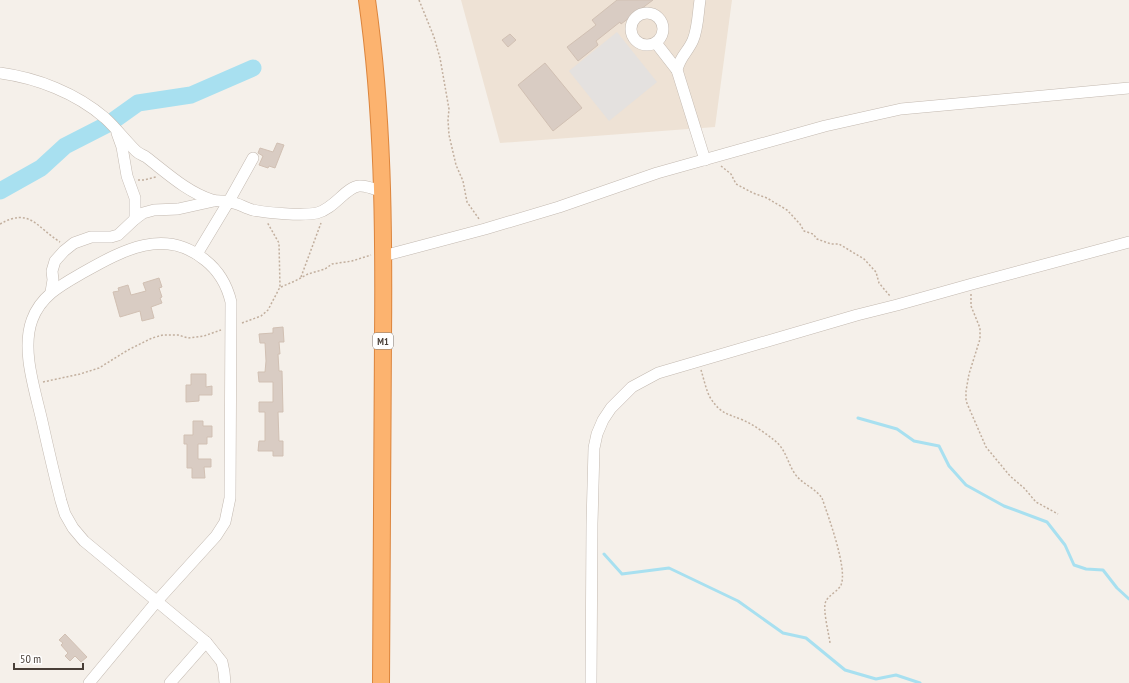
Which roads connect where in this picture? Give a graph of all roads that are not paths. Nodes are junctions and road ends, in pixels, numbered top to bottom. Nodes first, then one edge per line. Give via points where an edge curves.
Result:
1 (367, 0) edge
2 (700, 0) edge
3 (656, 43) dead end
4 (677, 70) junction
5 (0, 73) edge
6 (1129, 88) edge
7 (110, 123) junction
8 (253, 158) dead end
9 (710, 159) junction
10 (383, 192) junction
11 (214, 201) junction
12 (229, 201) junction
13 (134, 219) junction
14 (1129, 242) edge
15 (384, 253) junction
16 (197, 254) junction
17 (51, 292) junction
18 (157, 601) junction
19 (206, 642) junction
20 (89, 683) edge
21 (170, 683) edge
22 (225, 683) edge
23 (381, 683) edge
24 (591, 683) edge

1 - 10 highway, M1 via 378,99
2 - 4 street via 694,37 679,61
3 - 4 street
4 - 9 street
5 - 7 street via 19,75 57,89 88,106
6 - 9 street via 901,109 825,126
7 - 11 street via 137,152 167,174
7 - 13 street via 122,147 127,176 135,198
8 - 12 street
9 - 15 street via 657,173 485,229
10 - 12 street via 359,186 318,213 306,214 256,210
10 - 15 highway, M1
11 - 12 street
11 - 13 street via 178,209 154,210
12 - 16 street
13 - 17 street via 118,235 91,237 74,243 64,251 55,261
14 - 24 street via 699,360 658,373 632,387 603,420 594,448
15 - 23 highway, M1
16 - 17 street via 185,247 172,244 149,244 129,249
16 - 18 street via 210,264 224,281 231,302 230,498 224,522 216,536
17 - 18 street via 32,320 28,350 33,384 65,514 73,528 94,551
18 - 19 street
18 - 20 street
19 - 21 street
19 - 22 street via 222,662

